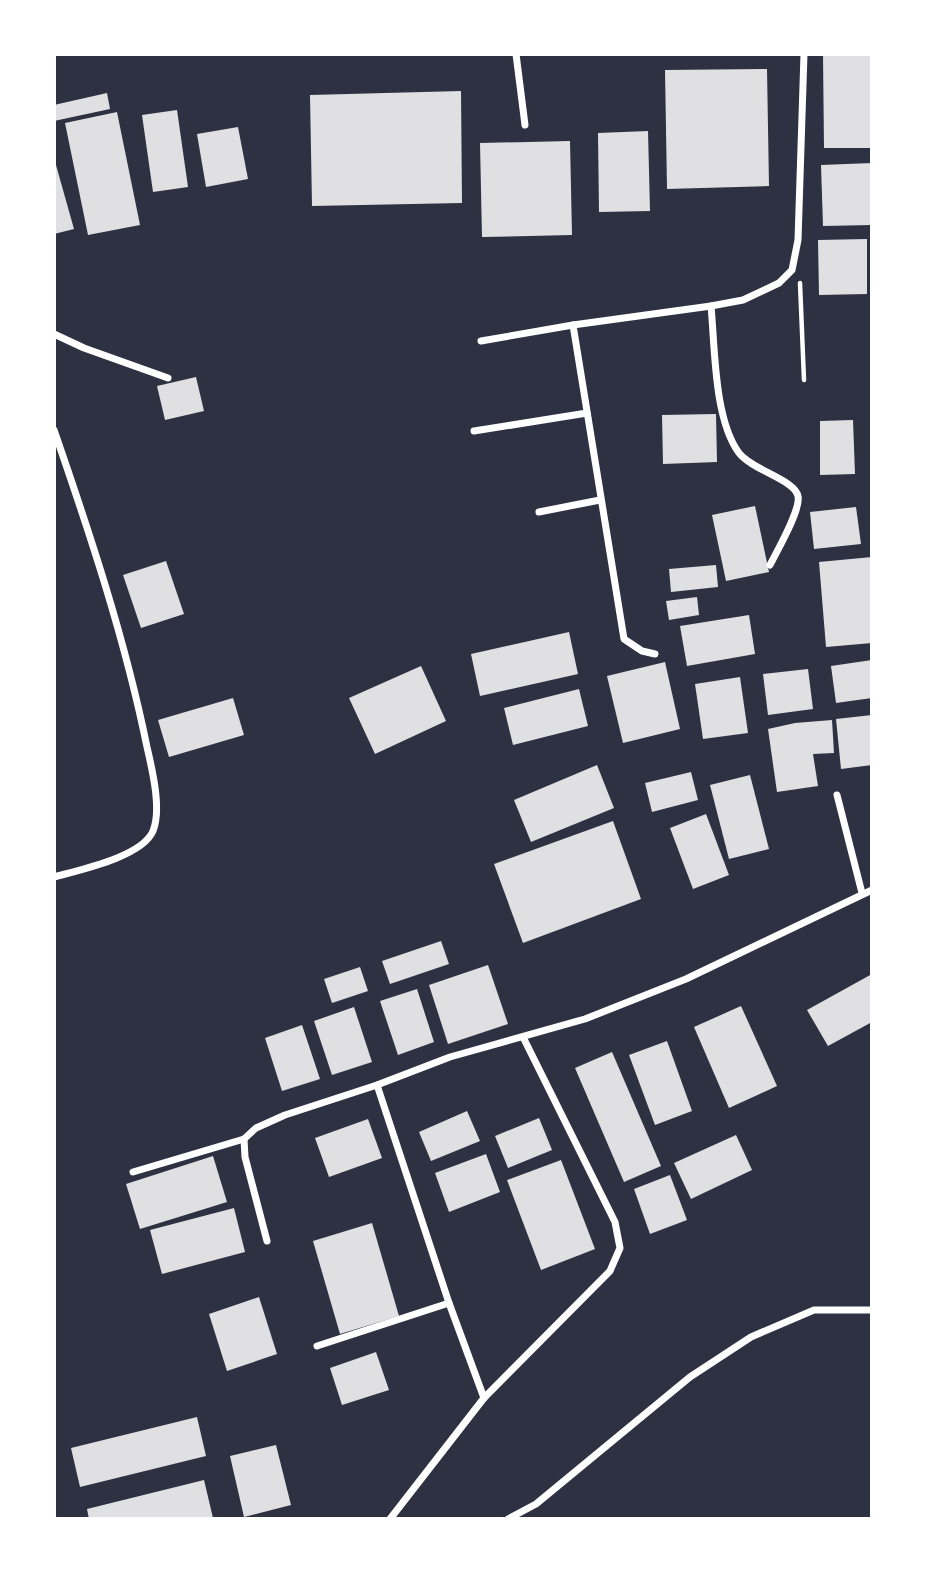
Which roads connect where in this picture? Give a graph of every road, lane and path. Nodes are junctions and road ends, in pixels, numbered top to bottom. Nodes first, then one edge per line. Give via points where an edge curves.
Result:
1 (516, 54) edge
2 (804, 54) edge
3 (525, 125) dead end
4 (800, 282) dead end
5 (711, 306) junction
6 (573, 325) junction
7 (54, 334) edge
8 (481, 341) dead end
9 (168, 378) dead end
10 (804, 380) dead end
11 (587, 413) junction
12 (54, 430) edge
13 (474, 431) dead end
14 (600, 500) junction
15 (539, 512) dead end
16 (771, 565) dead end
17 (655, 654) dead end
18 (837, 795) dead end
19 (54, 877) edge
20 (872, 890) edge
21 (862, 894) junction
22 (523, 1037) junction
23 (377, 1085) junction
24 (244, 1139) junction
25 (133, 1172) dead end
26 (267, 1241) dead end
27 (449, 1303) junction
28 (872, 1310) edge
29 (317, 1346) dead end
30 (484, 1398) junction
31 (390, 1519) edge
32 (508, 1519) edge

1 - 3 street
2 - 5 street via 798,240 792,270 779,283 743,300
4 - 10 path
5 - 6 street
5 - 16 street via 722,411 731,438 750,464 786,481 798,496
6 - 8 street
6 - 11 street
7 - 9 street
11 - 13 street
11 - 14 street
12 - 19 street via 140,709 156,809 153,832 137,848
14 - 15 street
14 - 17 street via 624,639
18 - 21 street
20 - 21 street
21 - 22 street via 687,979
22 - 23 street
22 - 30 street via 615,1222 620,1248 610,1271
23 - 24 street via 285,1115
23 - 27 street
24 - 25 street
24 - 26 street
27 - 29 street
27 - 30 street
28 - 32 street via 814,1310 751,1337 690,1377 536,1504
30 - 31 street

